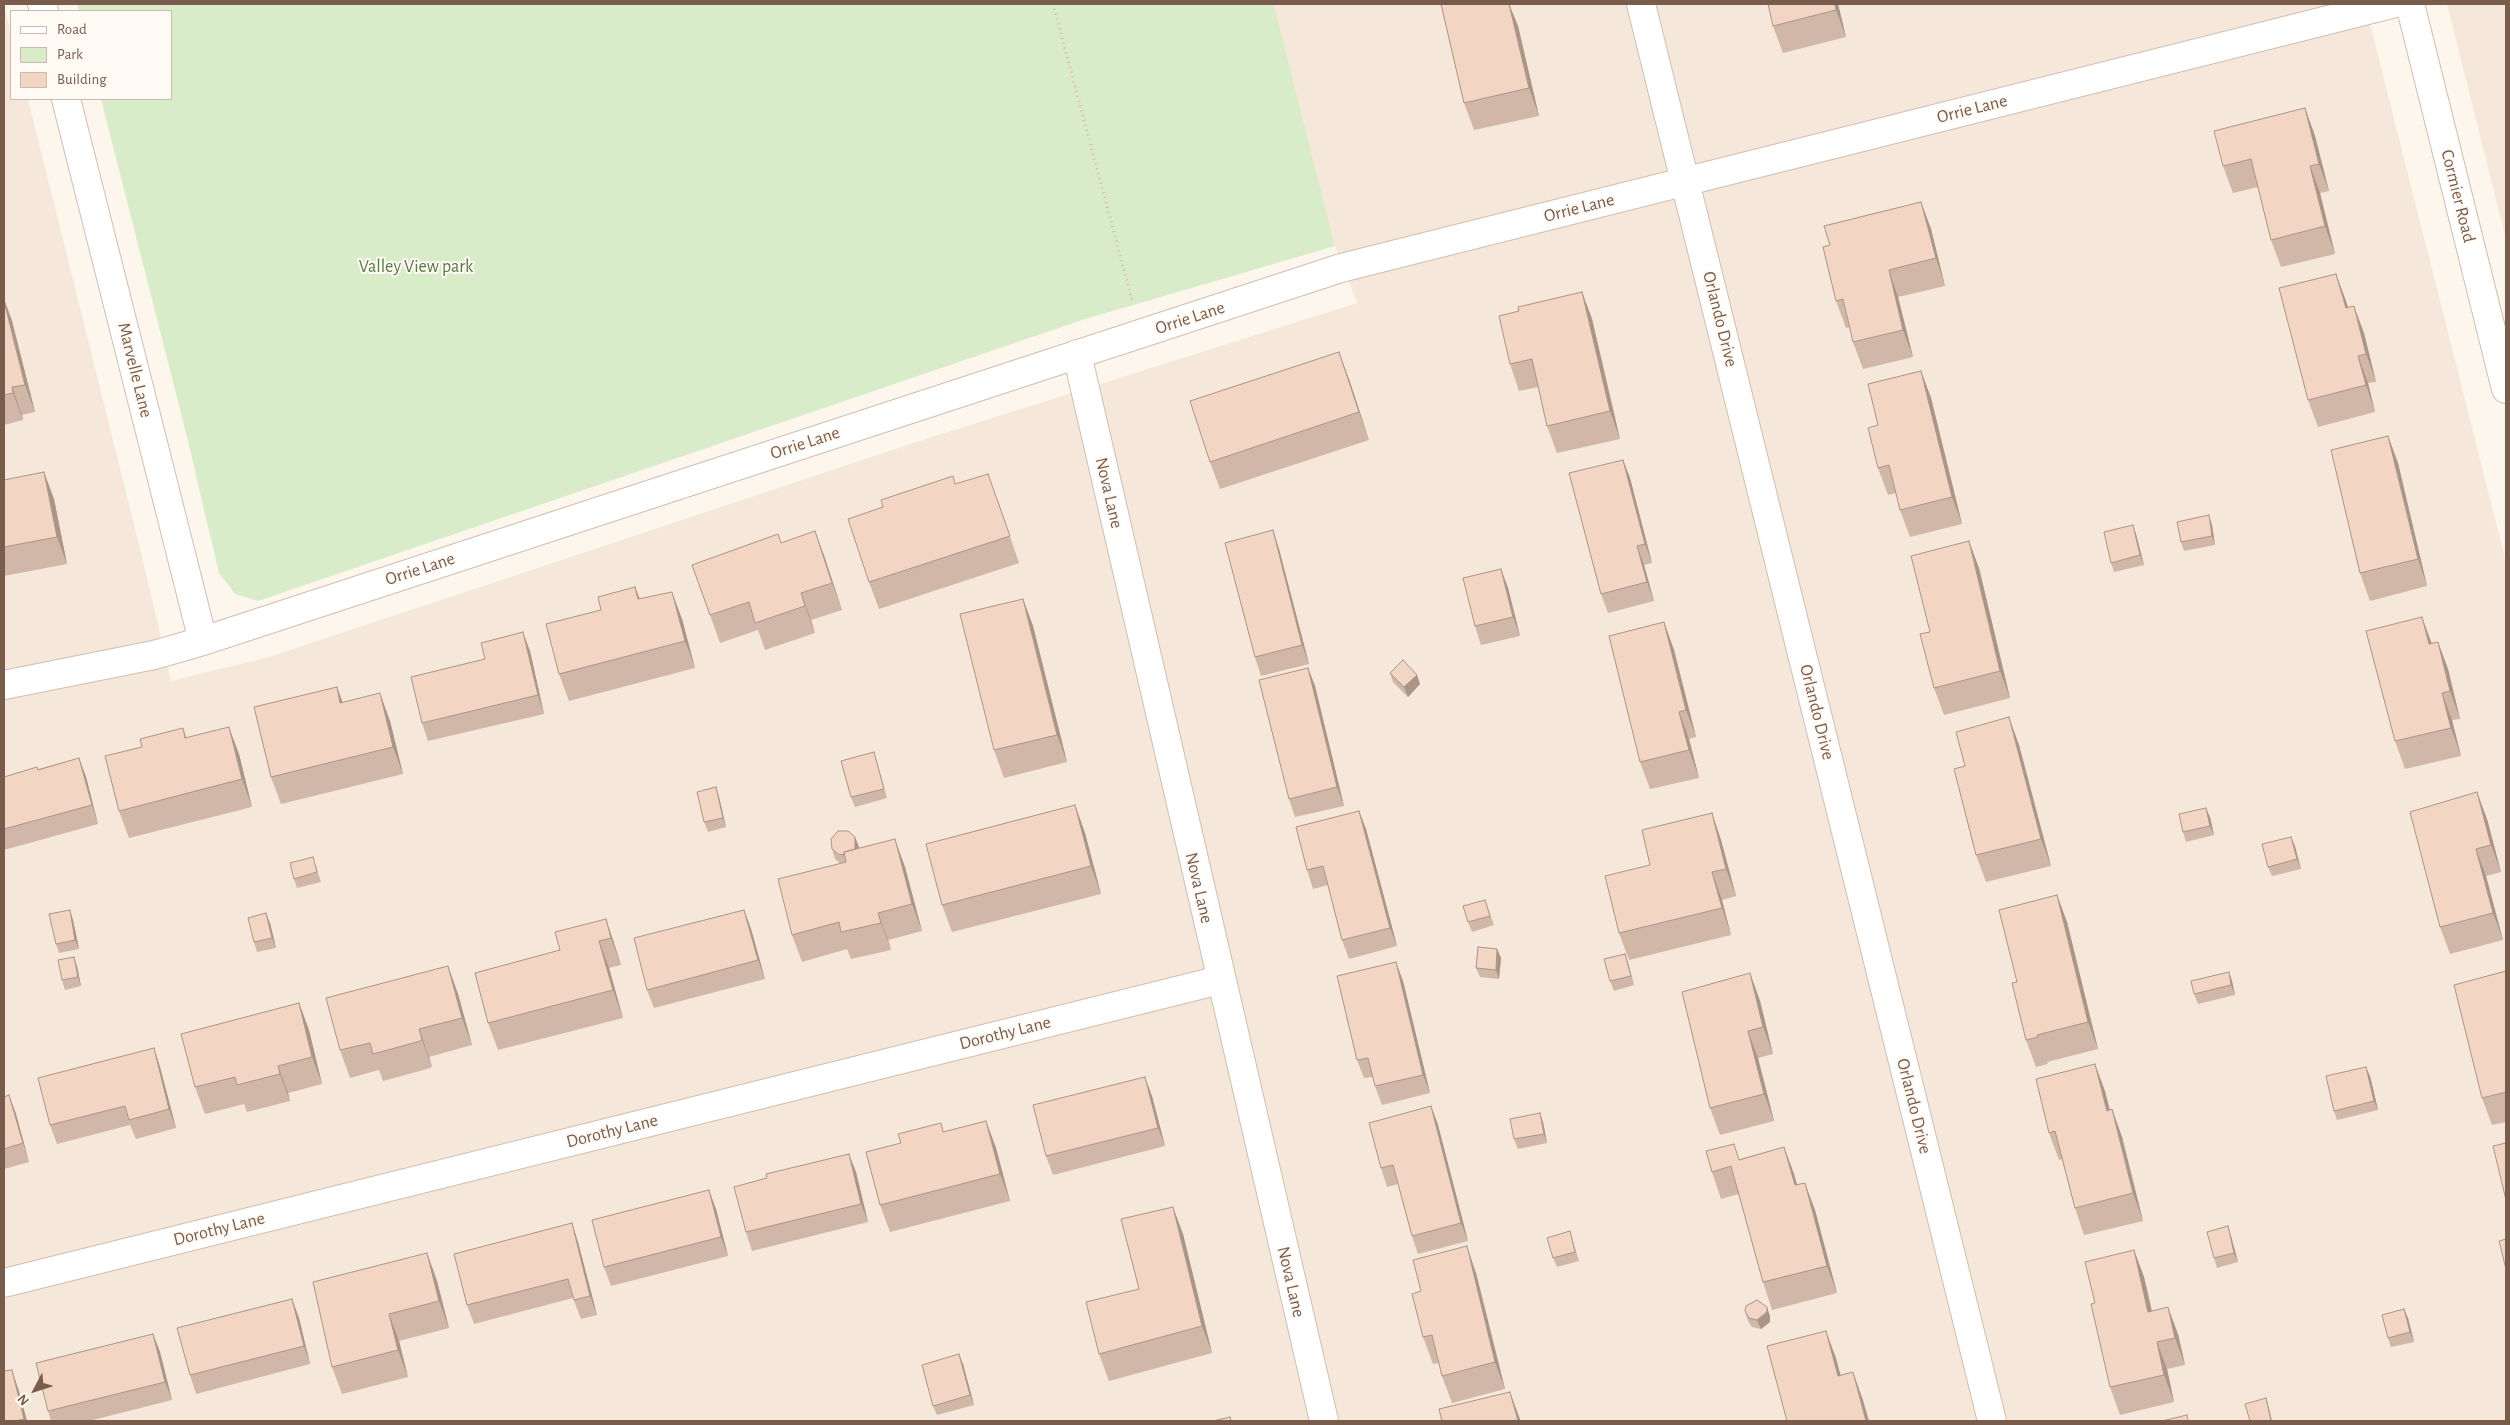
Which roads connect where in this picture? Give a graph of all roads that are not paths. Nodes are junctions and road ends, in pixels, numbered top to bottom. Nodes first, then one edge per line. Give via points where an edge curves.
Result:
1 (1642, 4) edge
2 (2392, 4) edge
3 (2410, 4) edge
4 (66, 100) edge
5 (1686, 181) junction
6 (1077, 354) junction
7 (2506, 389) edge
8 (203, 641) junction
9 (4, 685) edge
10 (1220, 980) junction
11 (4, 1283) edge
12 (1324, 1421) edge
13 (1992, 1421) edge

1 - 5 street, Orlando Drive
2 - 5 street, Orrie Lane
3 - 7 street, Cormier Road
4 - 8 street, Marvelle Lane
5 - 6 street, Orrie Lane via 1341,268
5 - 13 street, Orlando Drive
6 - 8 street, Orrie Lane
6 - 10 street, Nova Lane
8 - 9 street, Orrie Lane via 154,655
10 - 11 street, Dorothy Lane
10 - 12 street, Nova Lane

